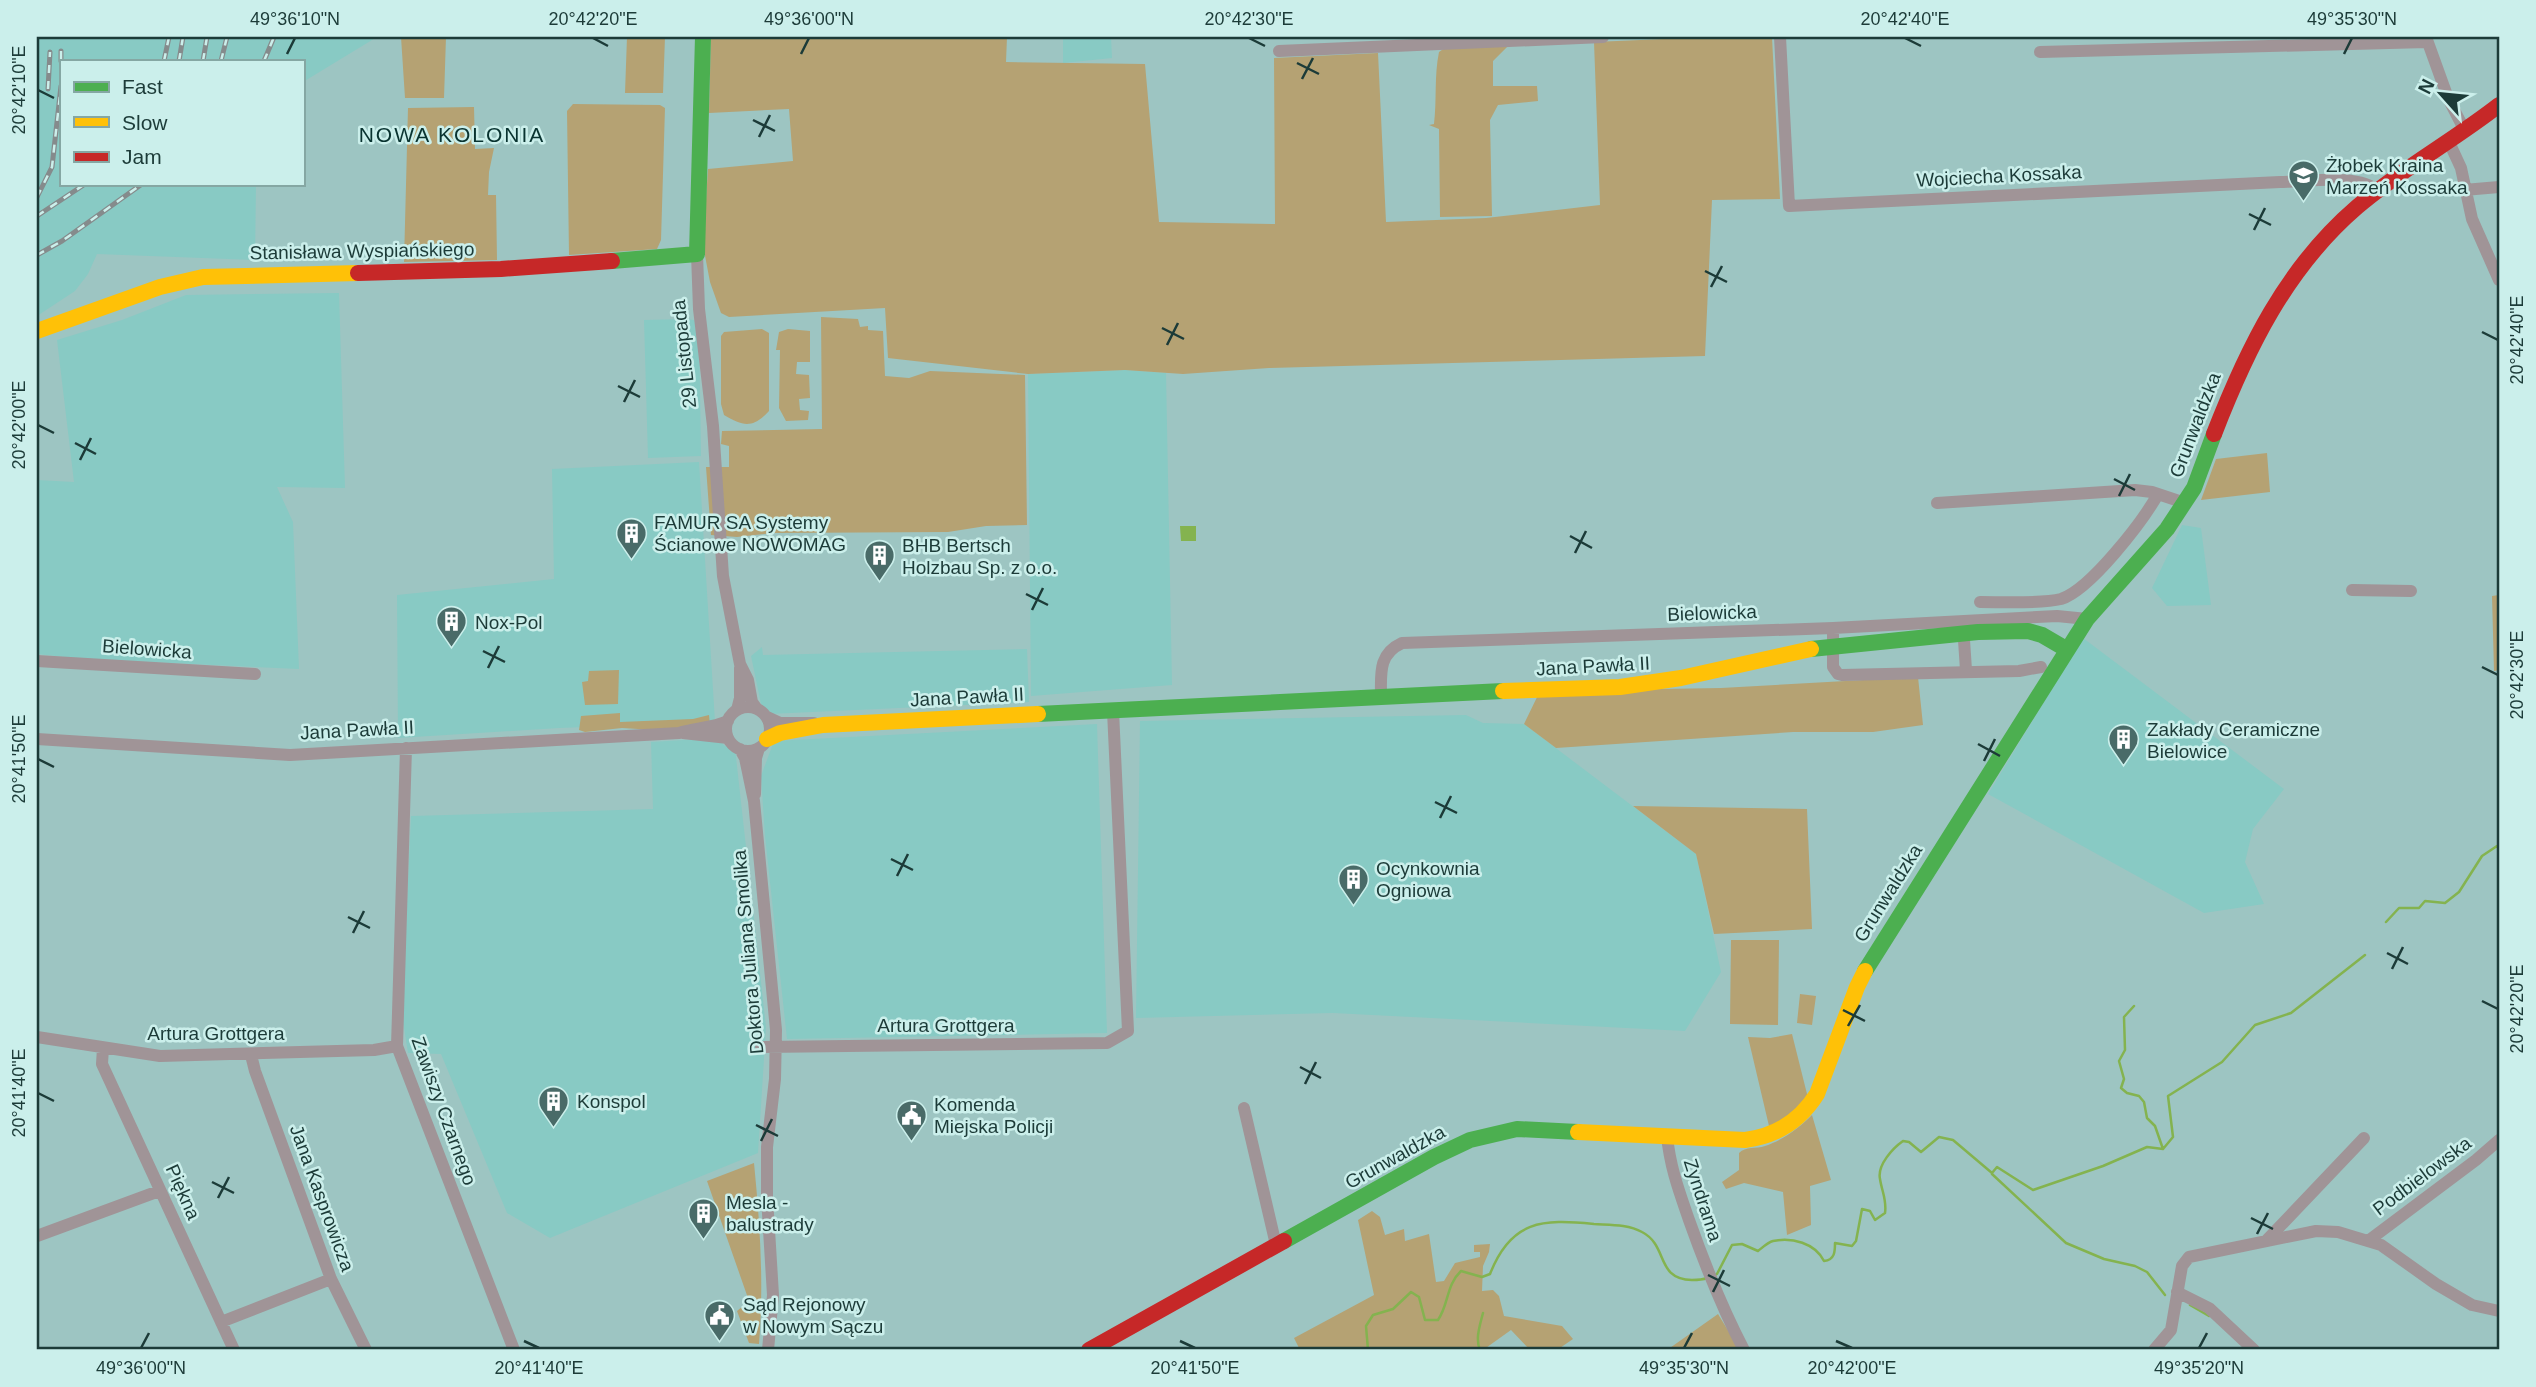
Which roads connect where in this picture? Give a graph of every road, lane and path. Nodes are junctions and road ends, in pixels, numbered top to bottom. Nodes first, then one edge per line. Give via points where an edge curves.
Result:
1 (703, 37) edge
2 (1594, 37) edge
3 (1603, 37) edge
4 (1780, 37) edge
5 (2426, 39) edge
6 (1279, 51) dead end
7 (2040, 52) dead end
8 (2499, 105) edge
9 (2465, 131) junction
10 (2449, 142) junction
11 (2499, 187) edge
12 (2464, 190) junction
13 (2378, 191) junction
14 (697, 254) junction
15 (2499, 280) edge
16 (37, 331) edge
17 (2158, 494) junction
18 (1937, 503) dead end
19 (2185, 503) junction
20 (2352, 590) dead end
21 (2411, 591) dead end
22 (1980, 602) dead end
23 (2087, 619) junction
24 (1963, 627) junction
25 (1833, 628) junction
26 (1833, 645) junction
27 (2066, 649) junction
28 (37, 661) edge
29 (740, 664) junction
30 (2041, 667) dead end
31 (1966, 670) junction
32 (255, 674) dead end
33 (1381, 696) junction
34 (737, 710) junction
35 (1113, 711) junction
36 (762, 713) junction
37 (727, 720) junction
38 (823, 725) junction
39 (679, 733) junction
40 (728, 738) junction
41 (37, 739) edge
42 (763, 743) junction
43 (406, 748) junction
44 (740, 749) junction
45 (754, 801) junction
46 (37, 1037) edge
47 (397, 1046) junction
48 (761, 1046) dead end
49 (777, 1047) junction
50 (103, 1048) junction
51 (251, 1055) junction
52 (1244, 1108) dead end
53 (1667, 1136) junction
54 (2364, 1138) dead end
55 (2499, 1140) edge
56 (159, 1191) junction
57 (37, 1237) edge
58 (2266, 1241) junction
59 (2368, 1241) junction
60 (1276, 1245) junction
61 (331, 1279) junction
62 (2177, 1292) junction
63 (2499, 1311) edge
64 (221, 1322) junction
65 (233, 1347) edge
66 (218, 1350) edge
67 (366, 1350) edge
68 (514, 1350) edge
69 (768, 1350) edge
70 (1089, 1350) edge
71 (1744, 1350) edge
72 (2154, 1350) edge
73 (2254, 1350) edge

1 - 14 street, 29 Listopada
2 - 3 street
2 - 6 street
4 - 13 street, Wojciecha Kossaka via 1789,206 2280,182 2353,181
5 - 7 street
5 - 9 street
8 - 9 street, Grunwaldzka
9 - 10 street, Grunwaldzka
10 - 12 street via 2461,168
10 - 13 street, Grunwaldzka
11 - 12 street
12 - 15 street
13 - 19 street, Grunwaldzka via 2326,239 2277,299 2240,366
14 - 16 street, Stanisława Wyspiańskiego via 501,269 203,277 160,287
14 - 29 street, 29 Listopada via 723,576
17 - 18 street via 2134,490
17 - 19 street
17 - 22 street via 2147,514 2072,595 2057,600
19 - 23 street, Grunwaldzka
20 - 21 street
23 - 24 street, Bielowicka via 2057,616
23 - 27 street, Grunwaldzka
24 - 25 street, Bielowicka
24 - 26 street, Jana Pawła II
24 - 27 street, Jana Pawła II via 2028,631
24 - 31 street
25 - 26 street
25 - 33 street, Bielowicka via 1402,643 1383,660
26 - 31 street via 1833,667 1842,675
26 - 33 street, Jana Pawła II via 1643,685
27 - 53 street, Grunwaldzka via 1862,974 1817,1094 1803,1114 1786,1128 1761,1138
28 - 32 street, Bielowicka
29 - 34 street, 29 Listopada
29 - 36 street, 29 Listopada via 752,702
30 - 31 street
33 - 35 street, Jana Pawła II
34 - 36 street via 749,707
34 - 37 street
35 - 38 street, Jana Pawła II
35 - 49 street, Artura Grottgera via 1128,1031 1107,1043
36 - 38 street, Jana Pawła II via 780,723
36 - 42 street via 770,729
37 - 39 street, Jana Pawła II
37 - 40 street
38 - 42 street, Jana Pawła II via 777,733
39 - 40 street, Jana Pawła II
39 - 43 street, Jana Pawła II
40 - 44 street
41 - 43 street, Jana Pawła II via 274,755
42 - 44 street via 747,751
42 - 45 street, Doktora Juliana Smolika via 756,758
43 - 47 street, Zawiszy Czarnego
44 - 45 street, Doktora Juliana Smolika
45 - 49 street, Doktora Juliana Smolika
46 - 50 street, Artura Grottgera
47 - 51 street, Artura Grottgera via 374,1051
47 - 68 street, Zawiszy Czarnego
48 - 49 street, Artura Grottgera
49 - 69 street, Doktora Juliana Smolika via 767,1147 773,1294
50 - 51 street, Artura Grottgera via 160,1056
50 - 56 street, Piękna via 102,1064
51 - 61 street, Jana Kasprowicza
52 - 60 street
53 - 60 street, Grunwaldzka via 1517,1129 1492,1133 1444,1152
53 - 71 street, Zyndrama via 1670,1165 1709,1276
54 - 58 street
55 - 59 street, Podbielowska
56 - 57 street
56 - 64 street, Piękna
58 - 59 street, Podbielowska via 2316,1231
58 - 62 street, Podbielowska via 2189,1258 2182,1266
59 - 63 street, Podbielowska via 2472,1304
60 - 70 street, Grunwaldzka
61 - 64 street
61 - 67 street, Jana Kasprowicza
62 - 72 street, Podbielowska via 2171,1330
62 - 73 street via 2209,1308
64 - 65 street, Piękna
65 - 66 street

